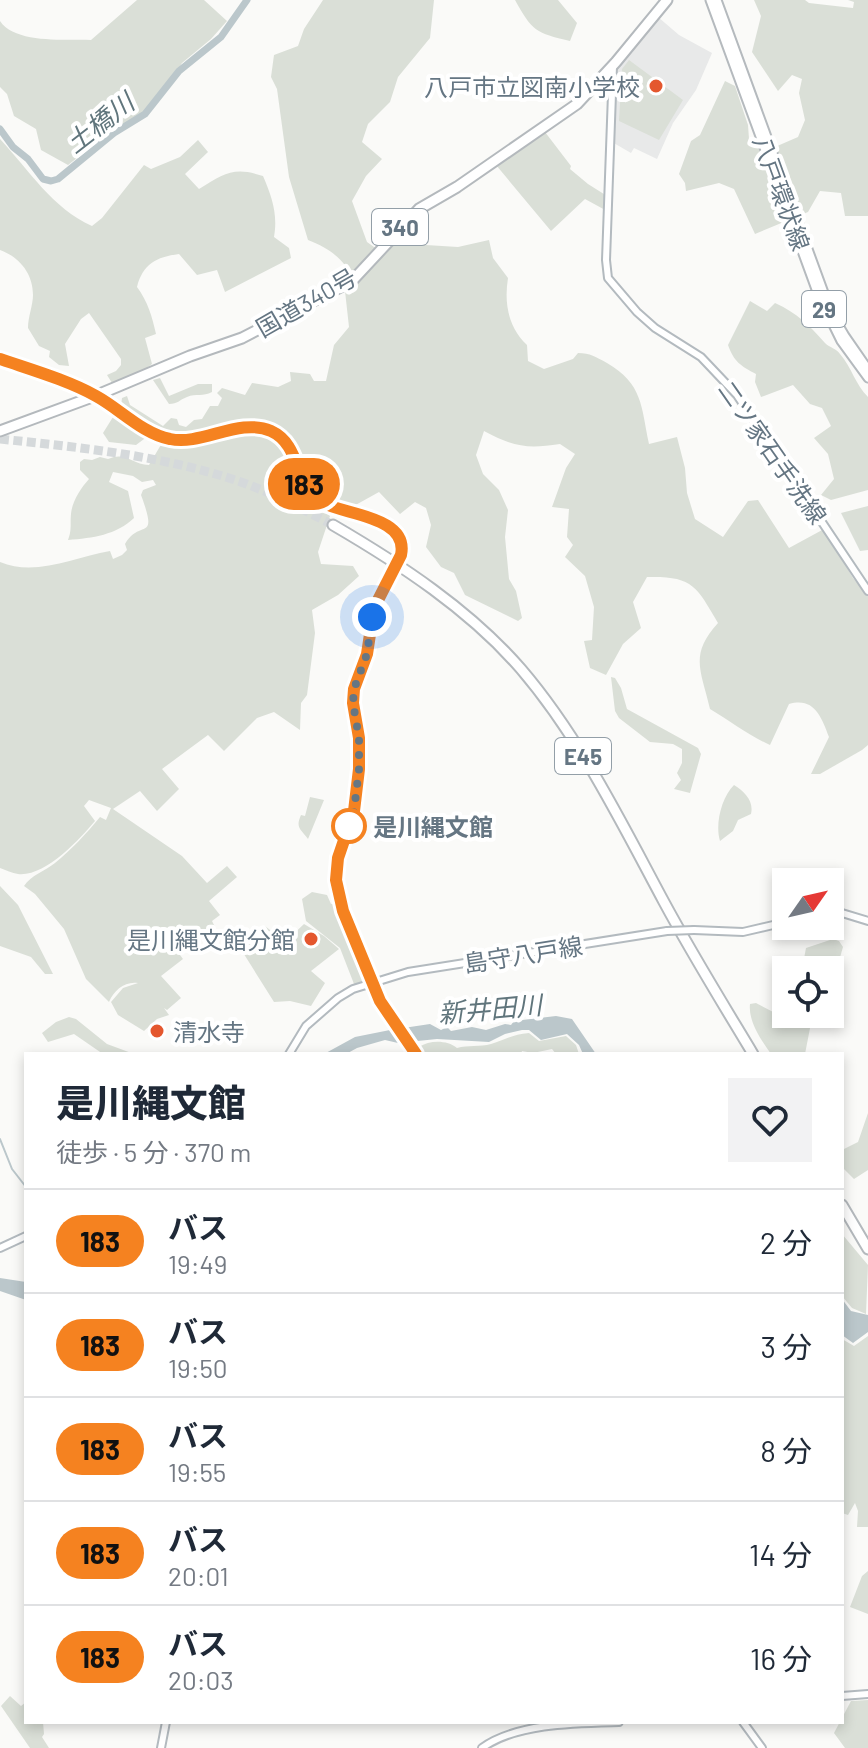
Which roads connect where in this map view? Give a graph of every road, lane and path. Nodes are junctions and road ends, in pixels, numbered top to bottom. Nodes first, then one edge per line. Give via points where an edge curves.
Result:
1 (667, 0) edge
2 (710, 0) edge
3 (717, 0) edge
4 (613, 66) junction
5 (766, 140) junction
6 (799, 230) junction
7 (0, 359) edge
8 (868, 369) edge
9 (868, 378) edge
10 (95, 396) junction
11 (0, 431) edge
12 (333, 525) tunnel mouth
13 (868, 591) edge
14 (844, 914) edge
15 (868, 921) edge
16 (772, 925) edge
17 (373, 984) junction
18 (290, 1052) edge
19 (415, 1052) edge
20 (752, 1052) edge
21 (844, 1208) edge
22 (24, 1237) edge
23 (0, 1248) edge
24 (868, 1249) edge
25 (868, 1694) edge
26 (844, 1696) edge
27 (166, 1724) edge
28 (568, 1724) edge
29 (744, 1724) edge
30 (161, 1748) edge
31 (482, 1748) edge
32 (762, 1748) edge

1 - 4 highway, 国道340号 / 340
2 - 5 main road, 八戸環状線 / 29
3 - 5 main road, 八戸環状線 / 29
4 - 10 highway, 国道340号 / 340 via 571,109 419,209 352,281 242,338
4 - 13 street, 二ツ家石手洗線 via 608,278 644,319 701,357 737,395
5 - 6 main road, 八戸環状線 / 29
6 - 8 main road, 八戸環状線 / 29 via 831,312
6 - 9 main road, 八戸環状線 / 29 via 826,313
7 - 10 street
10 - 11 highway, 国道340号 / 340
10 - 17 street, bridge via 171,440 254,428 276,434 287,444 314,497 395,531 402,548 399,560 374,608 367,654 354,689 359,769 354,811 336,874 340,902
12 - 20 highway, E45 via 447,602 536,687 592,771
14 - 15 street
16 - 17 street, 島守八戸線, bridge via 743,932 667,931 408,972
17 - 18 street, 島守八戸線 via 346,993 323,1010
17 - 19 street
21 - 24 highway
22 - 23 street
25 - 26 street
27 - 30 street
28 - 31 street via 508,1735
29 - 32 street

